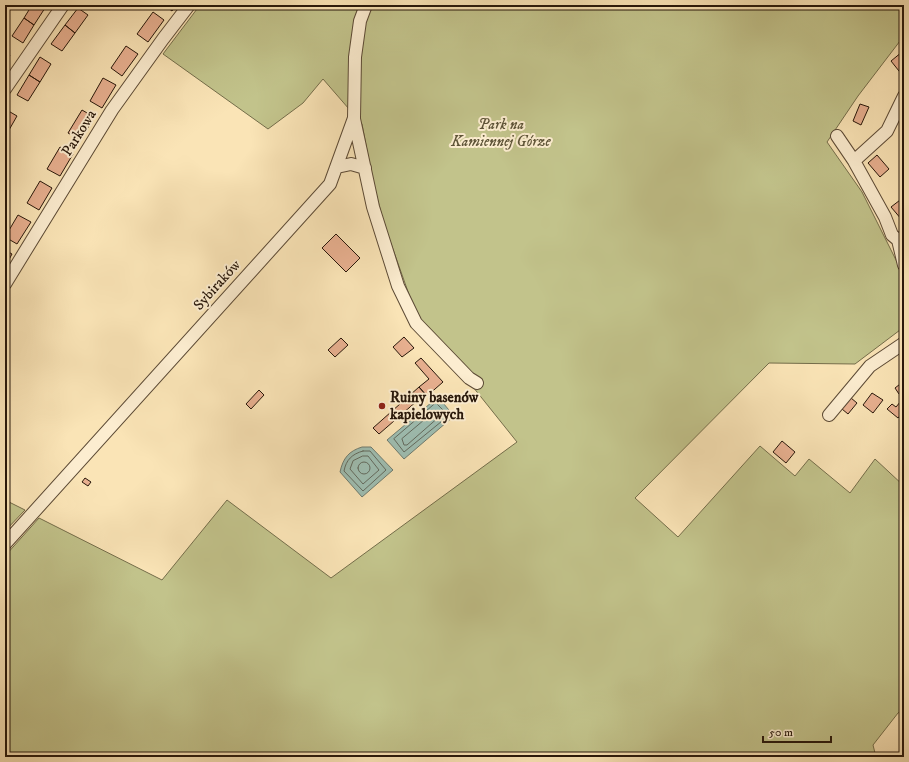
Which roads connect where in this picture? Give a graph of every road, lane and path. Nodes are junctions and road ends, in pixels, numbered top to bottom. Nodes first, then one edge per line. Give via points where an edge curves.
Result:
1 (63, 5) edge
2 (189, 5) edge
3 (366, 5) edge
4 (5, 89) edge
5 (904, 96) edge
6 (354, 118) junction
7 (837, 136) dead end
8 (854, 161) junction
9 (337, 168) junction
10 (365, 168) junction
11 (901, 237) edge
12 (904, 265) edge
13 (5, 284) edge
14 (904, 343) edge
15 (478, 383) dead end
16 (829, 415) dead end
17 (5, 544) edge

1 - 4 street
2 - 13 street, Parkowa via 112,110
3 - 6 street, Sybiraków via 360,21 355,57
5 - 8 street via 887,131
6 - 9 street, Sybiraków
6 - 10 street
7 - 8 street
8 - 11 street via 892,235
9 - 10 street via 350,164
9 - 17 street, Sybiraków via 330,184
10 - 15 street via 373,207 398,286 416,323 469,378
11 - 12 street
14 - 16 street via 870,366

